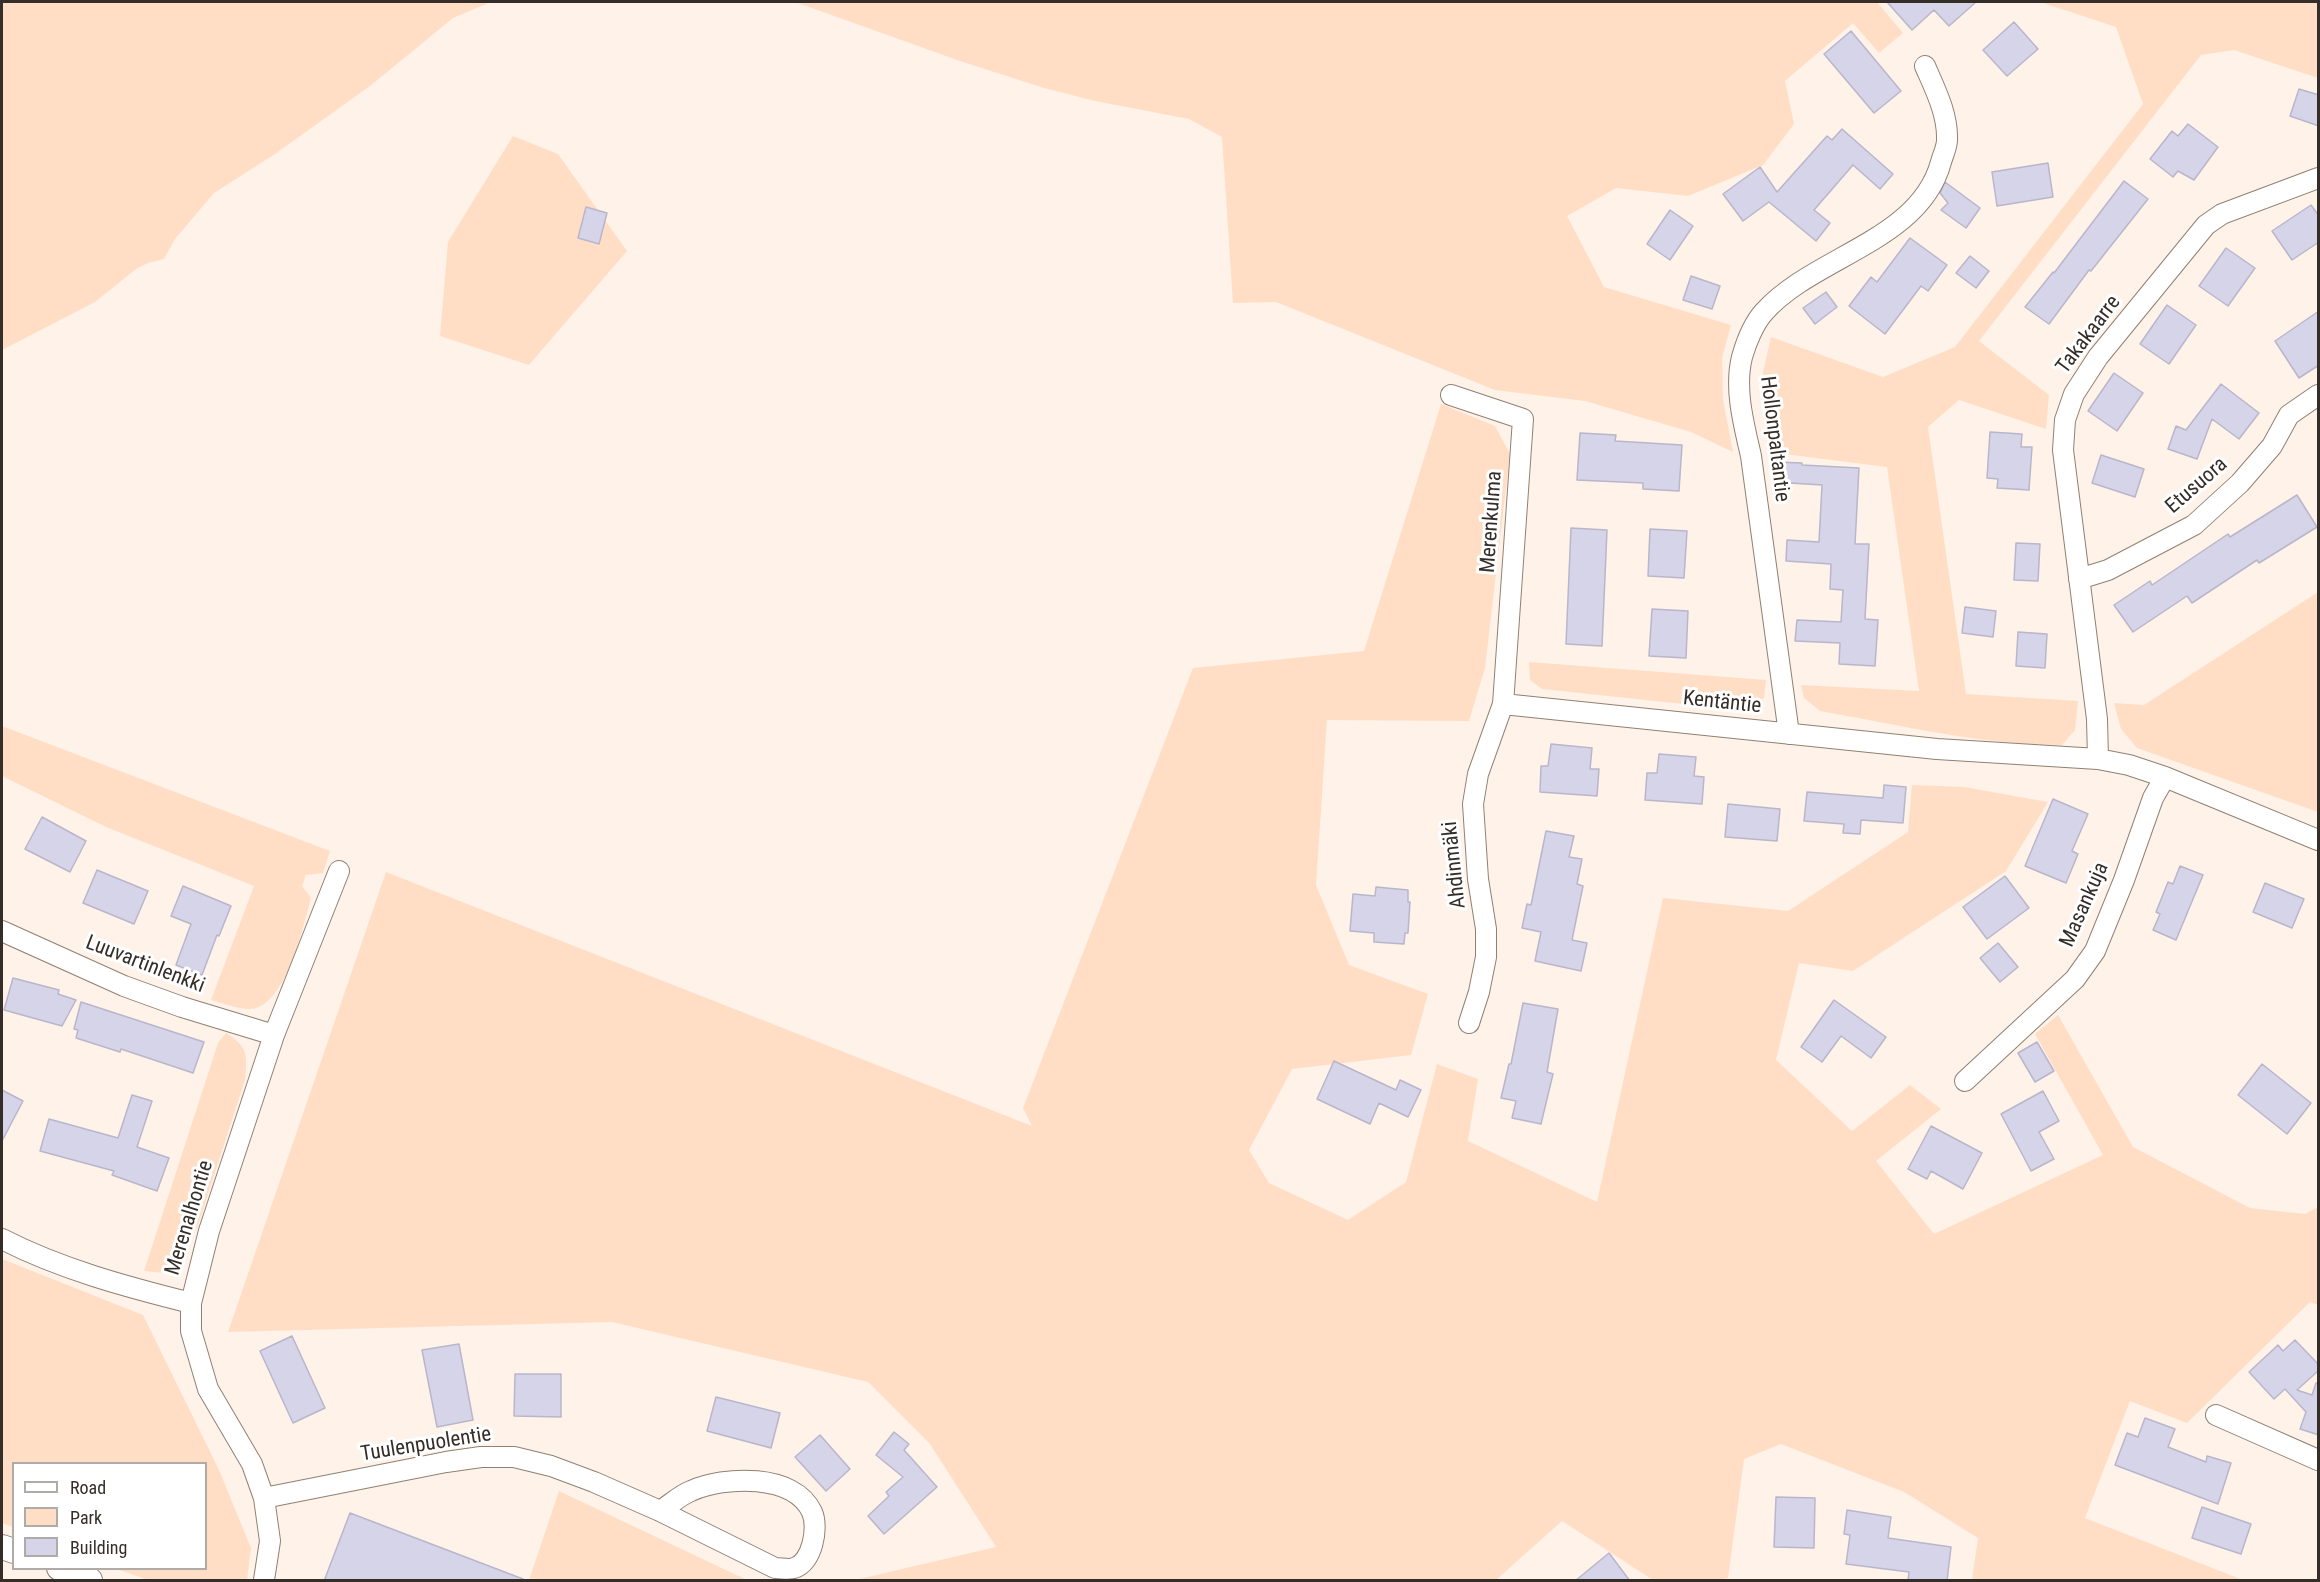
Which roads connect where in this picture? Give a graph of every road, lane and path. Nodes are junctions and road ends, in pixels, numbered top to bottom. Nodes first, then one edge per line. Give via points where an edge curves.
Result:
1 (1925, 66) dead end
2 (2318, 180) edge
3 (2319, 394) edge
4 (1451, 395) dead end
5 (2079, 579) junction
6 (1503, 704) junction
7 (1789, 734) junction
8 (2098, 759) junction
9 (2165, 777) junction
10 (2319, 840) edge
11 (339, 871) dead end
12 (2, 931) edge
13 (1469, 1023) dead end
14 (274, 1035) junction
15 (1965, 1081) dead end
16 (2, 1239) edge
17 (190, 1303) junction
18 (2216, 1414) dead end
19 (2319, 1460) edge
20 (264, 1498) junction
21 (660, 1511) junction
22 (62, 1570) edge
23 (90, 1581) edge
24 (264, 1581) edge

1 - 7 street, Hollonpaltantie via 1942,108 1947,141 1931,187 1896,225 1791,288 1763,313 1742,358 1742,412
2 - 5 street, Takakaarre via 2222,214 2206,225 2098,357 2074,394 2065,420 2063,450
3 - 5 street, Etusuora via 2289,415 2272,446 2240,483 2194,525 2108,570
4 - 6 street, Merenkulma via 1523,419
5 - 8 street, Takakaarre via 2097,719
6 - 7 street, Kentäntie
6 - 13 street, Ahdinmäki via 1478,774 1473,804 1486,957
7 - 8 street, Kentäntie via 1937,749
8 - 9 street
9 - 10 street
9 - 15 street, Masankuja via 2153,798 2095,951 2075,979
11 - 14 street, Merenalhontie
12 - 14 street, Luuvartinlenkki via 124,987
14 - 17 street, Merenalhontie via 209,1231
16 - 17 street via 79,1271
17 - 20 street, Merenalhontie via 191,1331 208,1389 252,1464
18 - 19 street
20 - 21 street, Tuulenpuolentie via 446,1462 514,1457 551,1466
20 - 24 street, Merenalhontie via 270,1541
21 - 21 street, Tuulenpuolentie via 775,1568 795,1568 807,1558 815,1538 813,1513 801,1498 783,1487 760,1481 734,1480 691,1491
22 - 23 street

